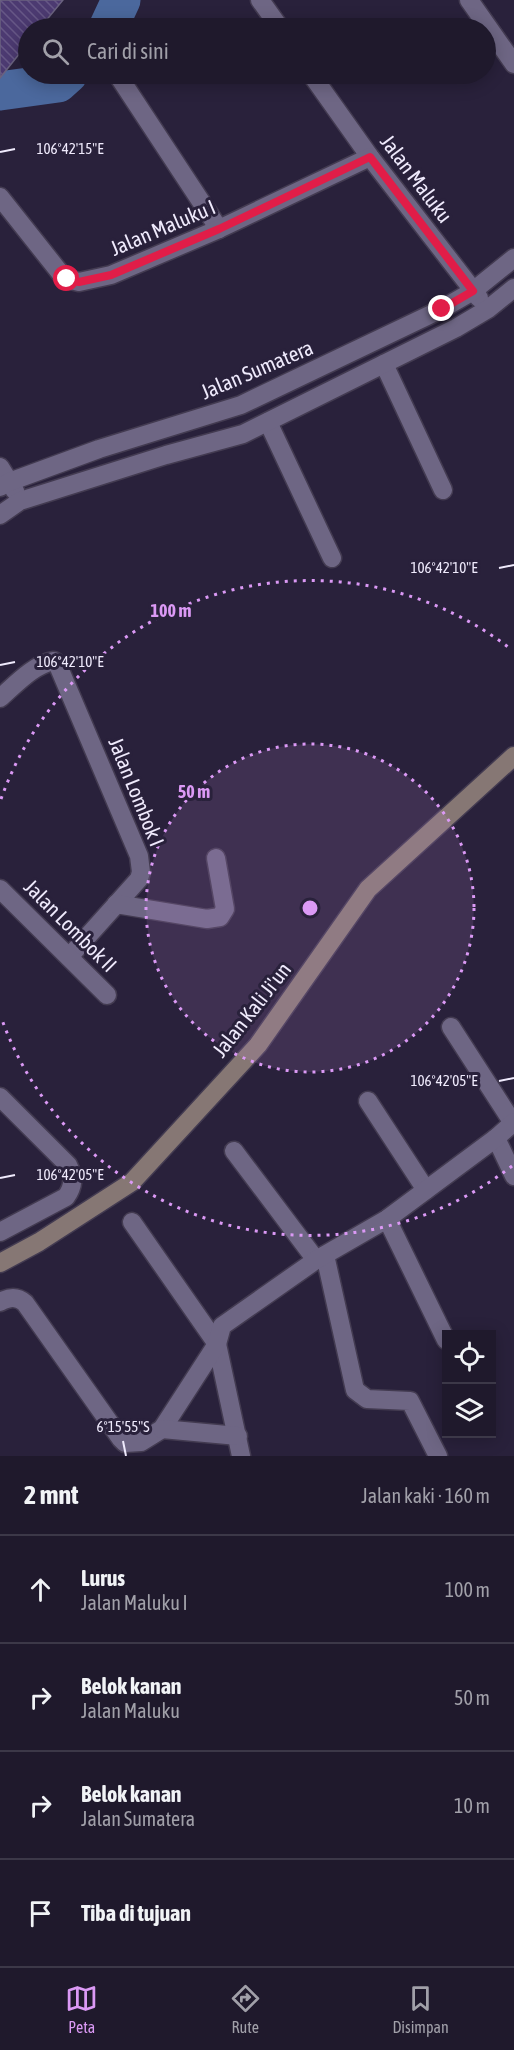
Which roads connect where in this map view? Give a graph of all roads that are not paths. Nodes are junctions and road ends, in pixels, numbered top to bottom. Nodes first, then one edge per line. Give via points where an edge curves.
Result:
1 (260, 0) edge
2 (469, 0) edge
3 (273, 18) edge
4 (483, 18) edge
5 (496, 35) edge
6 (511, 54) edge
7 (124, 84) edge
8 (318, 84) edge
9 (370, 157) junction
10 (0, 197) edge
11 (219, 229) junction
12 (514, 258) edge
13 (514, 288) edge
14 (473, 291) junction
15 (488, 309) junction
16 (384, 364) junction
17 (268, 422) junction
18 (3, 479) edge
19 (443, 490) dead end
20 (20, 501) junction
21 (0, 515) edge
22 (332, 558) dead end
23 (0, 698) edge
24 (514, 756) edge
25 (216, 858) dead end
26 (0, 889) edge
27 (116, 904) junction
28 (69, 957) junction
29 (107, 996) dead end
30 (451, 1027) dead end
31 (0, 1097) edge
32 (368, 1101) dead end
33 (513, 1123) edge
34 (496, 1138) junction
35 (234, 1151) dead end
36 (514, 1176) edge
37 (426, 1190) junction
38 (387, 1219) junction
39 (132, 1222) dead end
40 (0, 1232) edge
41 (320, 1258) junction
42 (0, 1263) edge
43 (0, 1302) edge
44 (442, 1330) edge
45 (216, 1344) junction
46 (162, 1429) junction
47 (238, 1436) junction
48 (241, 1456) edge
49 (438, 1456) edge

1 - 3 street
2 - 4 street
5 - 6 street
7 - 11 street
8 - 9 street, Jalan Maluku
9 - 11 street, Jalan Maluku I
9 - 14 street, Jalan Maluku
10 - 11 street, Jalan Maluku I via 61,274 74,281 111,275
12 - 14 street, Jalan Sumatera
13 - 15 street
14 - 15 street, Jalan Maluku
14 - 18 street, Jalan Sumatera via 242,405
15 - 16 street
16 - 17 street
16 - 19 street
17 - 20 street via 243,434
17 - 22 street
18 - 20 street
20 - 21 street
23 - 27 street, Jalan Lombok I via 46,662 57,663 139,856 139,879
24 - 42 street, Jalan Kali Ji'un via 368,889 258,1045 132,1182
25 - 27 street via 225,909 220,917 207,919
26 - 28 street, Jalan Lombok II
27 - 28 street, Jalan Lombok I
28 - 29 street, Jalan Lombok II
30 - 33 street
31 - 40 street via 73,1174 72,1188 66,1197
32 - 37 street
33 - 34 street
34 - 36 street
34 - 37 street
35 - 41 street
37 - 38 street
38 - 41 street
38 - 44 street
39 - 45 street
41 - 45 street via 222,1326
41 - 49 street via 356,1390 367,1400 410,1401
43 - 46 street via 14,1298 25,1303 125,1443 141,1442
45 - 46 street
45 - 47 street
46 - 47 street
47 - 48 street

